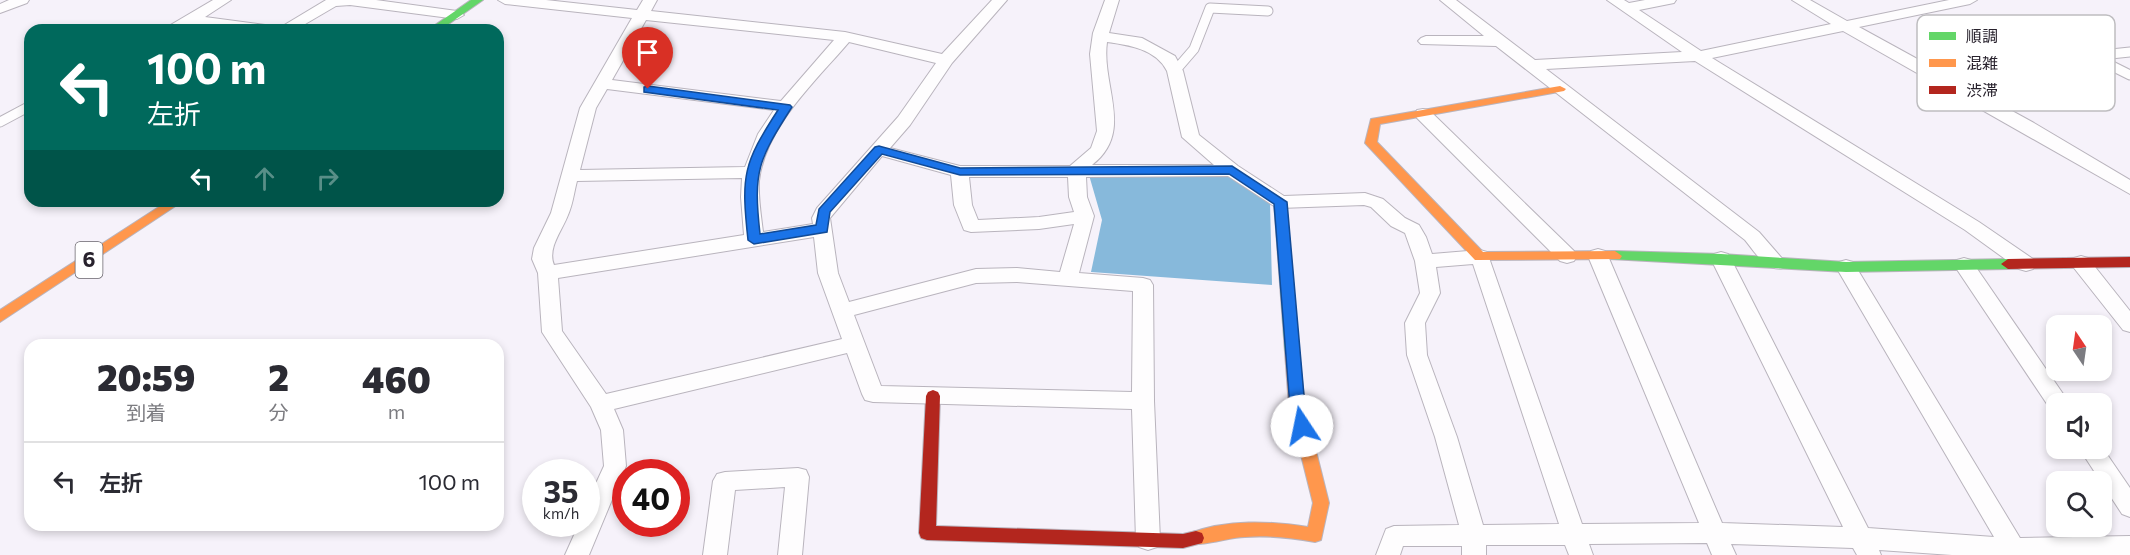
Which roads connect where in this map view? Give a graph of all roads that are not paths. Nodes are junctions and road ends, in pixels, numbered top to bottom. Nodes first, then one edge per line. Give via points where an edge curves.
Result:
1 (22, 0) edge
2 (225, 0) edge
3 (478, 0) edge
4 (505, 0) edge
5 (1000, 0) edge
6 (1112, 0) edge
7 (1447, 0) edge
8 (1669, 0) edge
9 (1799, 0) edge
10 (1970, 0) edge
11 (1620, 4) edge
12 (646, 7) edge
13 (0, 9) edge
14 (1268, 11) dead end
15 (456, 15) junction
16 (190, 19) junction
17 (181, 24) edge
18 (224, 24) edge
19 (294, 24) edge
20 (443, 24) edge
21 (1846, 27) junction
22 (845, 37) junction
23 (1100, 37) junction
24 (1426, 41) dead end
25 (1499, 41) junction
26 (2130, 52) edge
27 (2115, 54) edge
28 (1698, 56) junction
29 (946, 60) junction
30 (1529, 65) junction
31 (1917, 66) edge
32 (2115, 68) edge
33 (1175, 70) junction
34 (2130, 75) edge
35 (603, 83) junction
36 (1560, 89) junction
37 (786, 107) junction
38 (24, 109) edge
39 (1999, 111) edge
40 (1423, 114) junction
41 (0, 122) edge
42 (879, 150) junction
43 (1077, 169) junction
44 (1232, 170) junction
45 (752, 172) junction
46 (960, 172) junction
47 (571, 176) junction
48 (2130, 188) edge
49 (1280, 202) junction
50 (168, 207) edge
51 (1085, 216) junction
52 (822, 229) junction
53 (754, 240) junction
54 (1567, 256) junction
55 (1598, 256) junction
56 (1479, 257) junction
57 (1721, 259) junction
58 (1425, 261) junction
59 (2130, 262) edge
60 (1776, 263) junction
61 (2080, 263) junction
62 (2025, 264) junction
63 (1964, 265) junction
64 (1846, 267) junction
65 (548, 273) junction
66 (1068, 278) junction
67 (842, 311) junction
68 (0, 317) edge
69 (2130, 326) edge
70 (855, 344) junction
71 (2051, 393) edge
72 (933, 396) junction
73 (1143, 401) junction
74 (601, 404) junction
75 (2097, 459) edge
76 (2130, 507) edge
77 (1148, 540) junction
78 (1577, 544) edge
79 (1719, 544) edge
80 (1474, 545) edge
81 (2130, 546) edge
82 (1865, 547) edge
83 (2015, 552) edge
84 (577, 555) edge
85 (715, 555) edge
86 (790, 555) edge
87 (1388, 555) edge

1 - 13 street
2 - 16 street
3 - 15 main road
4 - 12 street
5 - 29 street
6 - 23 street
7 - 25 street
8 - 11 street
9 - 21 street
10 - 21 street
11 - 28 street
12 - 22 street
12 - 35 street
14 - 33 lane via 1210,8 1194,49
15 - 19 street via 350,1 333,2
15 - 20 main road
16 - 17 street
16 - 18 street
21 - 28 street
21 - 31 street
22 - 29 street
22 - 37 street
23 - 33 street via 1137,41 1169,59
23 - 43 street via 1098,55 1106,123 1103,142
24 - 25 street
25 - 30 street
26 - 27 lane
28 - 30 street
28 - 62 street via 1972,226
29 - 42 street
30 - 36 street
32 - 34 lane
33 - 44 street via 1191,137
35 - 37 street
35 - 47 street via 581,128
36 - 40 main road
36 - 60 street via 1752,236
37 - 45 street via 760,147
38 - 41 lane
39 - 48 street
40 - 54 street
40 - 56 main road via 1375,121 1371,143
42 - 46 street
42 - 52 street via 823,212
43 - 44 street
43 - 46 street
43 - 51 street via 1078,198
44 - 49 street
45 - 47 street
45 - 53 street via 749,194
46 - 51 street via 963,205 971,226
47 - 65 street via 560,213 543,248 542,259
49 - 58 street via 1365,199 1377,203 1412,229
49 - 77 main road via 1297,407 1321,503 1315,535 1278,529 1231,529 1183,541
50 - 68 main road, 6
51 - 66 street
52 - 53 street
52 - 67 street via 828,273
53 - 65 street
54 - 55 main road
54 - 56 main road
55 - 57 main road
55 - 79 street
56 - 58 street
56 - 78 street
57 - 60 main road
57 - 82 street
58 - 80 street via 1430,293 1415,322 1417,355 1446,437
59 - 61 main road
60 - 64 main road
61 - 62 main road
61 - 69 street
62 - 63 main road
63 - 64 main road
63 - 71 street
64 - 83 street
65 - 74 street via 552,332
66 - 67 street via 976,276
66 - 73 street via 1143,285
67 - 70 street
70 - 72 street via 873,394
70 - 74 street
72 - 73 street
72 - 77 main road via 927,533
73 - 77 street
74 - 84 street via 612,430 615,466
75 - 76 street
78 - 79 street
78 - 80 street
79 - 82 street
80 - 87 street via 1394,536
81 - 83 street
82 - 83 street
85 - 86 street via 725,481 798,477

